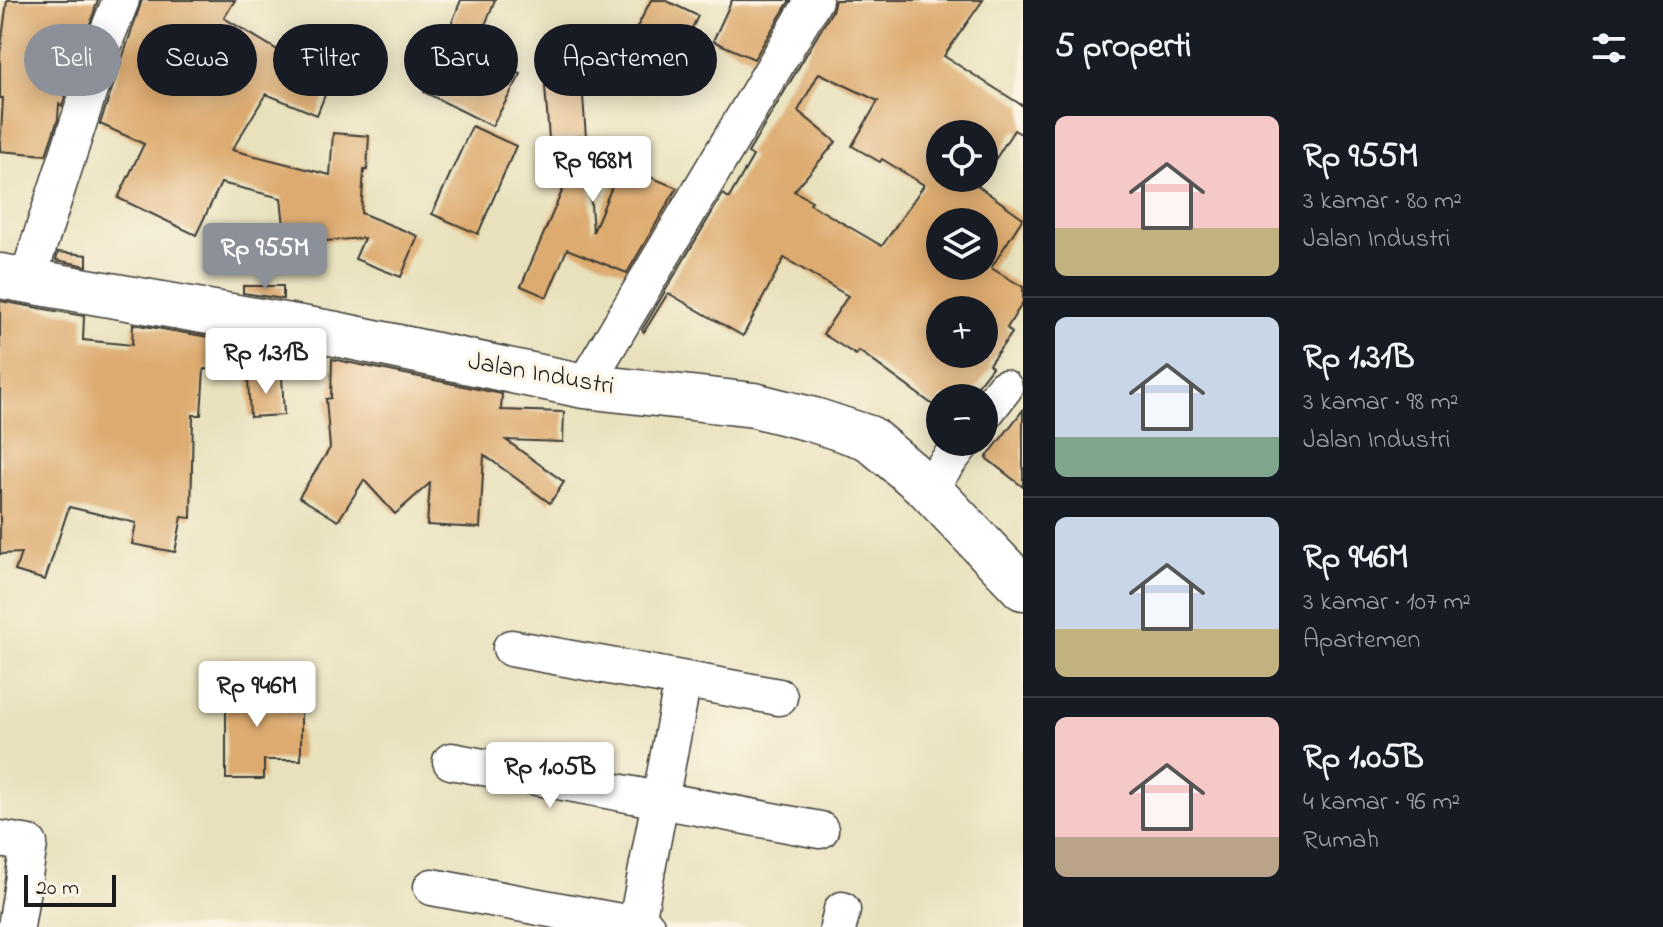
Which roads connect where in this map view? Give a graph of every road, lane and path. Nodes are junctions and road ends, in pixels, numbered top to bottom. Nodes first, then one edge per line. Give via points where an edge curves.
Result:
1 (121, 0) edge
2 (814, 0) edge
3 (13, 278) edge
4 (584, 386) junction
5 (952, 456) edge
6 (928, 488) junction
7 (1023, 588) edge
8 (511, 648) dead end
9 (683, 680) junction
10 (779, 697) dead end
11 (451, 761) dead end
12 (660, 800) junction
13 (820, 830) dead end
14 (0, 839) edge
15 (432, 887) dead end
16 (640, 926) edge
17 (16, 927) edge

1 - 3 street
2 - 4 street
3 - 4 main road, Jalan Industri via 336,334
4 - 6 main road, Jalan Industri via 754,405 814,420 869,438
5 - 6 street
6 - 7 main road, Jalan Industri
8 - 9 street
9 - 10 street
9 - 12 street
11 - 12 street
12 - 13 street
12 - 16 street
14 - 17 street via 29,844
15 - 16 street

